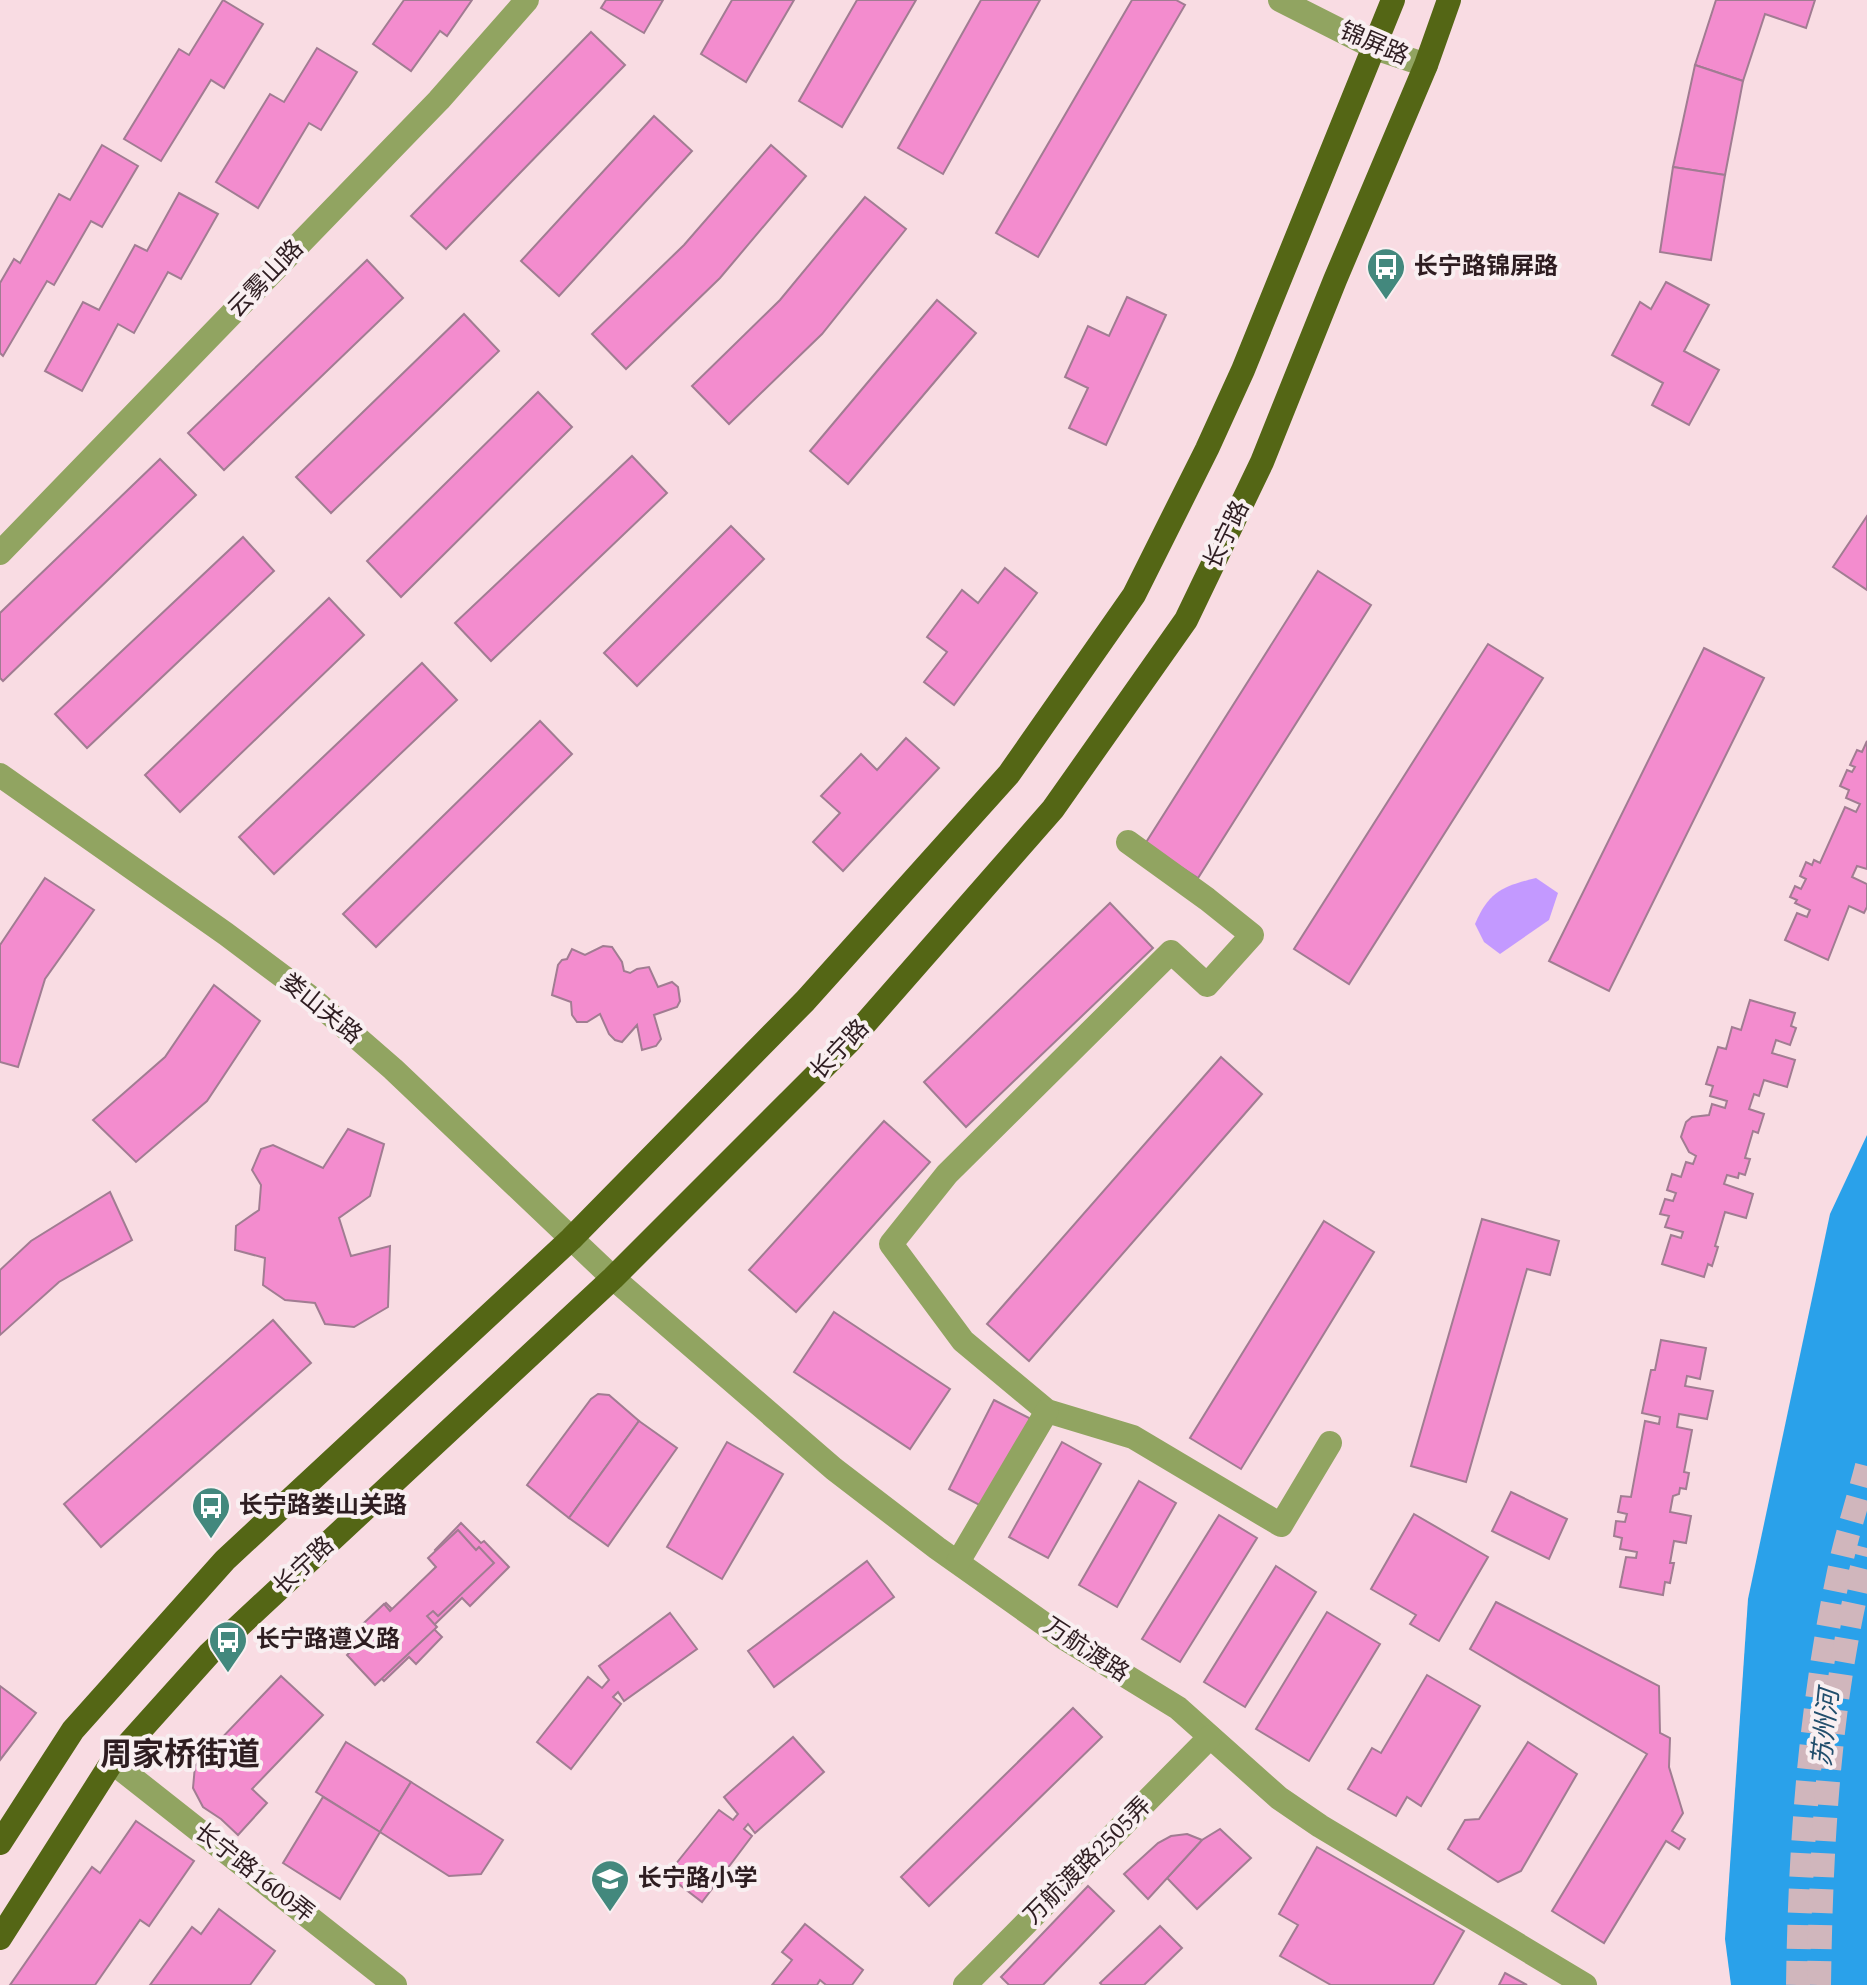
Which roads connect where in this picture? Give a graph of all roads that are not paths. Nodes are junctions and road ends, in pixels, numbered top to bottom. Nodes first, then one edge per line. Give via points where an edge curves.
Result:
1 (527, 0) edge
2 (1280, 0) edge
3 (1393, 0) edge
4 (1449, 0) edge
5 (1375, 48) junction
6 (1426, 65) junction
7 (0, 553) edge
8 (0, 775) edge
9 (1128, 842) dead end
10 (571, 1239) junction
11 (613, 1278) junction
12 (1047, 1411) junction
13 (1330, 1443) dead end
14 (958, 1562) junction
15 (1210, 1737) junction
16 (112, 1762) junction
17 (0, 1843) edge
18 (0, 1938) edge
19 (395, 1985) edge
20 (965, 1985) edge
21 (1585, 1985) edge

1 - 7 street, 云雾山路 via 439,100
2 - 5 street, 锦屏路
3 - 5 main road
4 - 6 main road, 长宁路
5 - 6 street, 锦屏路
5 - 10 main road via 1243,370 1134,595 1009,774 805,1001
6 - 11 main road, 长宁路 via 1262,462 1186,620 1033,832 848,1043
8 - 10 street, 娄山关路 via 309,996
9 - 12 street via 1252,935 1207,985 1171,952 947,1174 891,1244 963,1341
10 - 11 street, 娄山关路
10 - 17 main road via 225,1560 73,1730
11 - 14 street, 万航渡路 via 834,1469
11 - 16 main road, 长宁路 via 209,1654
12 - 13 street via 1133,1437 1281,1525
12 - 14 street
14 - 15 street, 万航渡路 via 1064,1638 1178,1708
15 - 20 street, 万航渡路2505弄
15 - 21 street, 万航渡路 via 1279,1798 1320,1826
16 - 18 main road, 长宁路
16 - 19 street, 长宁路1600弄

